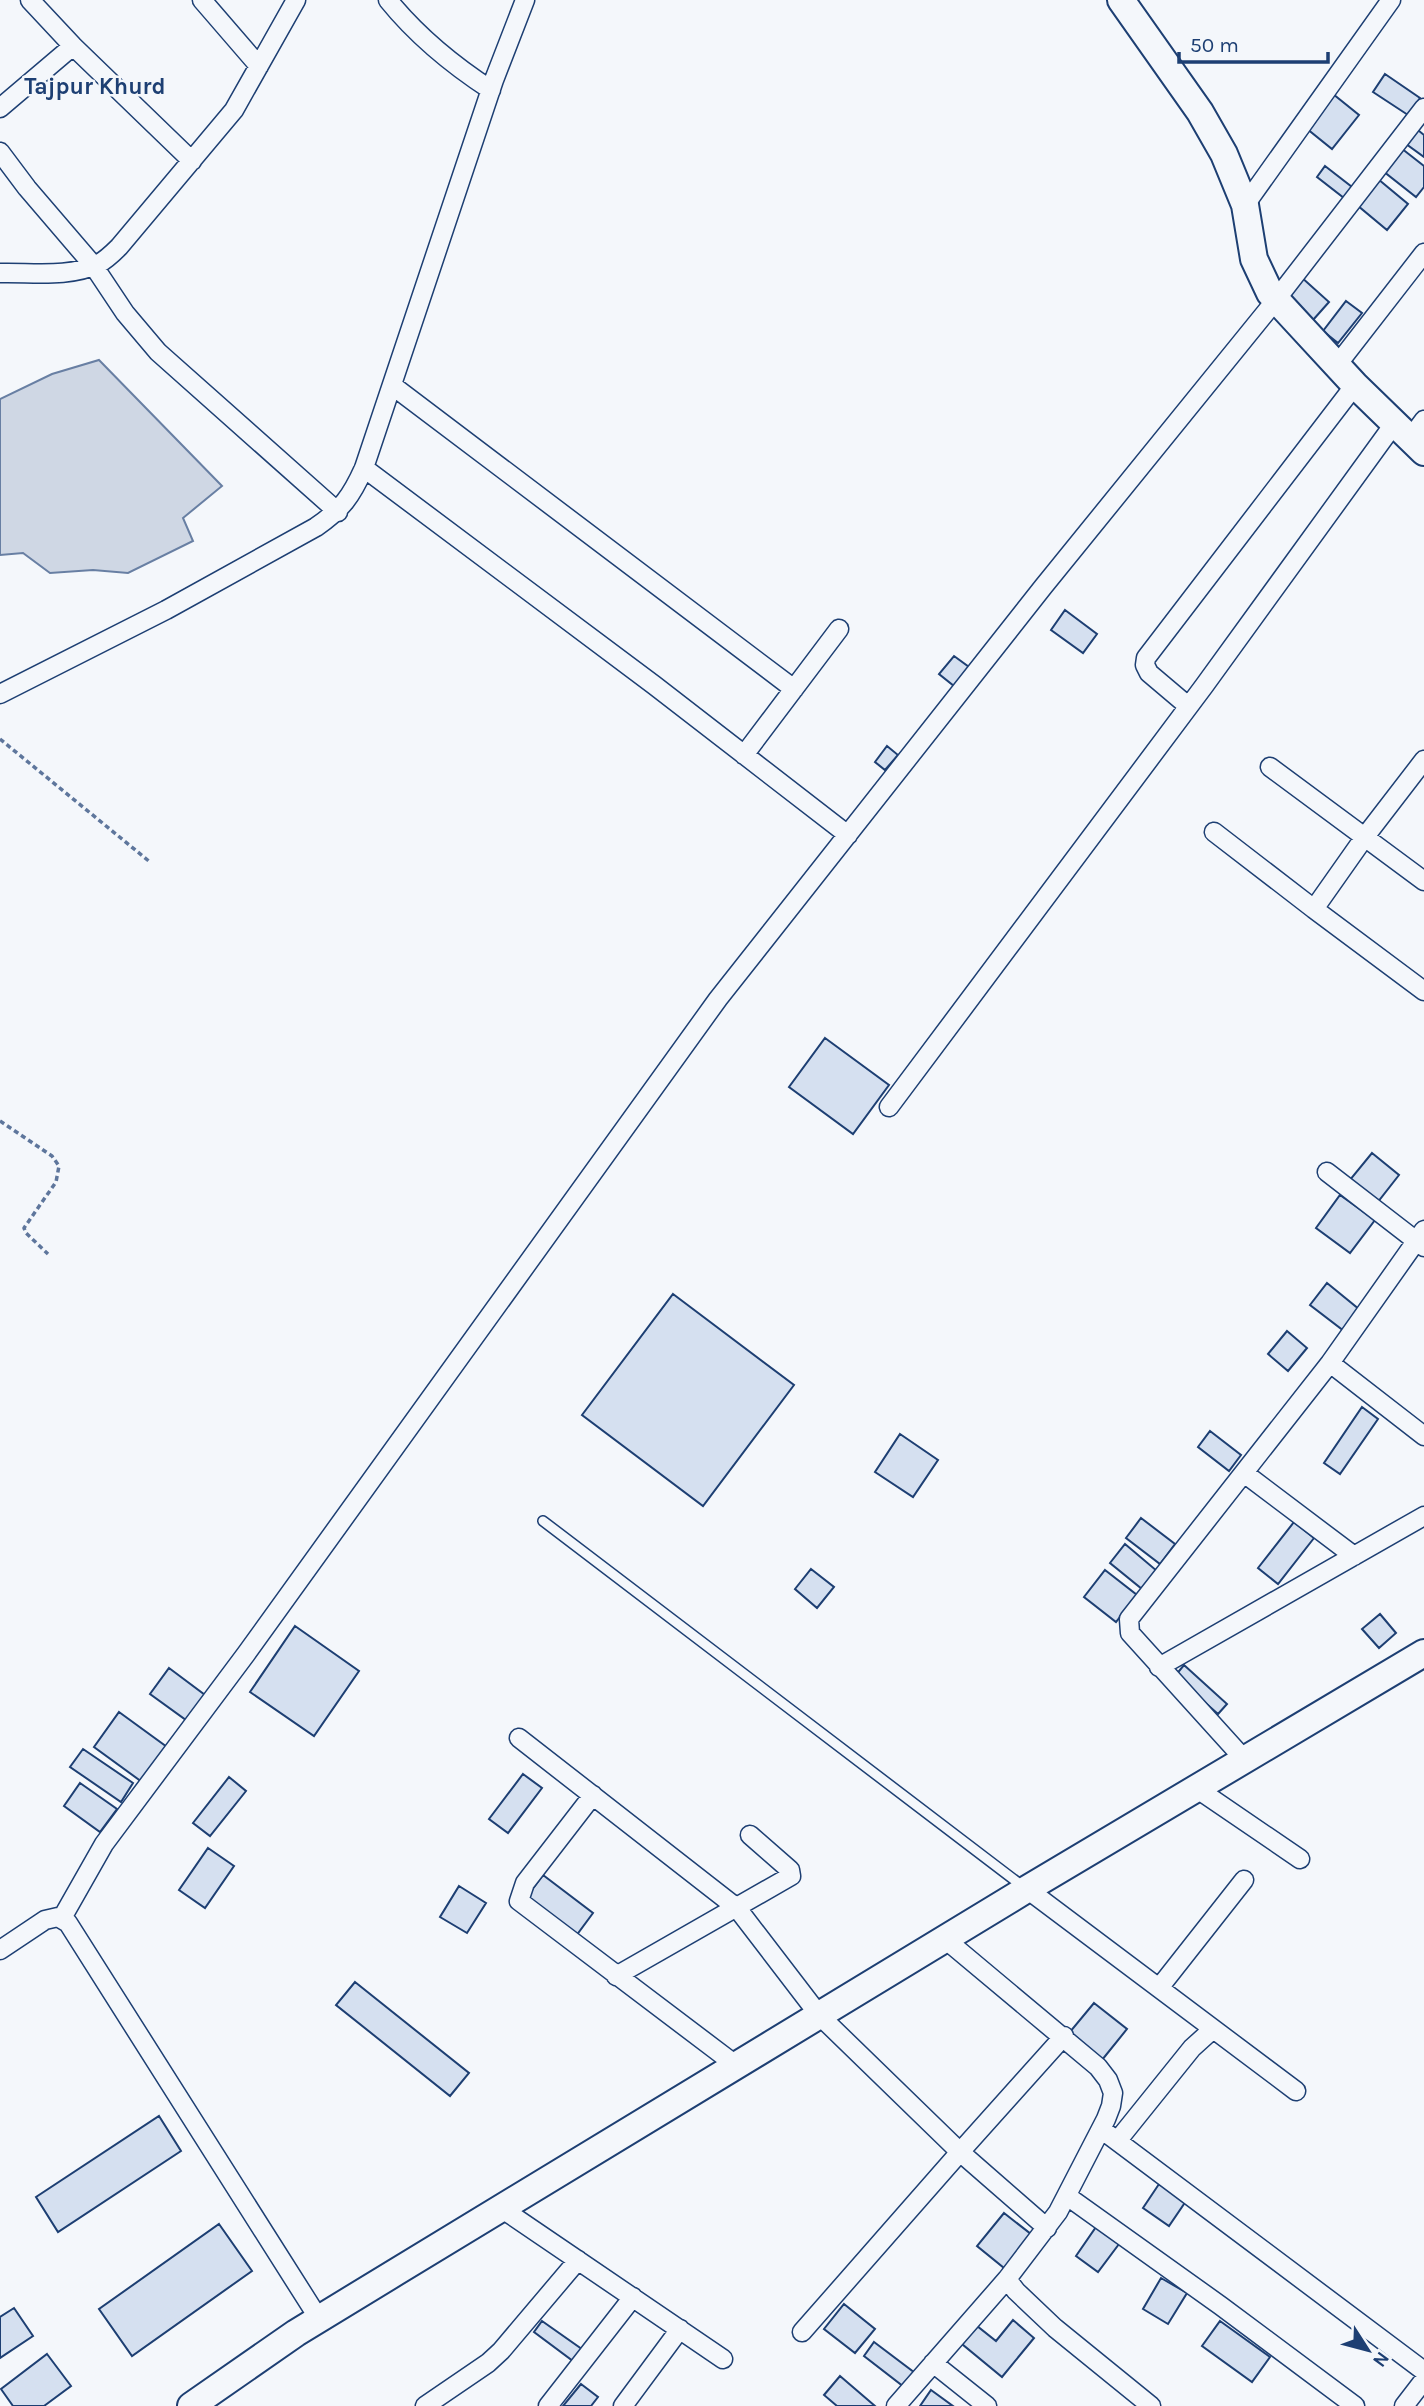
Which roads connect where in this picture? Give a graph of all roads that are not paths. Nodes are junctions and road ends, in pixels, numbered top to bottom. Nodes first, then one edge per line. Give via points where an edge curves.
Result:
1 (30, 0) edge
2 (201, 0) edge
3 (296, 0) edge
4 (388, 0) edge
5 (525, 0) edge
6 (1391, 0) edge
7 (1131, 5) edge
8 (73, 46) junction
9 (259, 66) junction
10 (491, 90) junction
11 (0, 108) edge
12 (1424, 108) edge
13 (0, 152) edge
14 (192, 161) junction
15 (1245, 205) junction
16 (1424, 253) edge
17 (93, 265) junction
18 (0, 273) edge
19 (1275, 301) junction
20 (1337, 365) junction
21 (1355, 385) junction
22 (393, 386) junction
23 (1413, 434) edge
24 (364, 468) junction
25 (338, 512) junction
26 (839, 629) dead end
27 (794, 689) junction
28 (0, 694) edge
29 (1188, 706) junction
30 (744, 755) junction
31 (1270, 767) dead end
32 (1420, 771) edge
33 (1214, 832) dead end
34 (848, 835) junction
35 (1364, 838) junction
36 (1424, 881) edge
37 (1314, 909) junction
38 (1424, 991) edge
39 (889, 1107) dead end
40 (1327, 1172) dead end
41 (1421, 1239) edge
42 (1330, 1363) junction
43 (1424, 1436) edge
44 (1244, 1473) junction
45 (543, 1521) dead end
46 (1422, 1522) edge
47 (1354, 1556) junction
48 (1424, 1653) edge
49 (1159, 1667) junction
50 (519, 1738) dead end
51 (1244, 1759) junction
52 (1196, 1788) junction
53 (593, 1795) junction
54 (750, 1835) dead end
55 (1300, 1859) dead end
56 (1244, 1880) dead end
57 (1027, 1889) junction
58 (737, 1908) junction
59 (62, 1918) junction
60 (945, 1939) junction
61 (0, 1950) edge
62 (616, 1976) junction
63 (1159, 1988) junction
64 (819, 2015) junction
65 (1213, 2029) junction
66 (1063, 2036) junction
67 (737, 2066) junction
68 (1296, 2091) dead end
69 (1101, 2129) junction
70 (1118, 2140) junction
71 (960, 2152) junction
72 (1067, 2196) junction
73 (501, 2208) junction
74 (1047, 2228) junction
75 (578, 2260) junction
76 (1007, 2279) junction
77 (633, 2297) junction
78 (319, 2319) junction
79 (680, 2329) junction
80 (802, 2333) dead end
81 (723, 2358) dead end
82 (933, 2362) junction
83 (1424, 2371) edge
84 (1424, 2380) edge
85 (191, 2406) edge
86 (425, 2406) edge
87 (548, 2406) edge
88 (623, 2406) edge
89 (896, 2406) edge
90 (987, 2406) edge
91 (1151, 2406) edge
92 (1355, 2406) edge
93 (1404, 2406) edge

1 - 8 street
2 - 9 street
3 - 9 street
4 - 10 street via 435,51
5 - 10 street
6 - 15 street
7 - 15 street via 1224,154
8 - 11 street
8 - 14 street
9 - 14 street via 234,110
10 - 22 street
12 - 19 street
13 - 17 street
14 - 17 street via 119,247
15 - 19 street via 1254,259
16 - 20 street
17 - 18 street via 56,272
17 - 25 street via 158,352
19 - 20 street
19 - 34 street
20 - 21 street
21 - 23 street
21 - 29 street via 1146,658 1149,673
22 - 24 street
22 - 27 street
23 - 29 street
24 - 25 street
24 - 30 street
25 - 28 street via 166,610
26 - 27 street
27 - 30 street
29 - 39 street
30 - 34 street
31 - 35 street
32 - 35 street
33 - 37 street
34 - 59 street via 718,999 104,1843
35 - 36 street
35 - 37 street
37 - 38 street
40 - 41 street
41 - 42 street
42 - 43 street
42 - 44 street
44 - 47 street
44 - 49 street via 1129,1619 1130,1633
45 - 57 lane
46 - 47 street
47 - 49 street
48 - 51 street
49 - 51 street
50 - 53 street
51 - 52 street
52 - 55 street
52 - 57 street
53 - 58 street
53 - 62 street via 525,1883 519,1901
54 - 58 street via 792,1875
56 - 63 street
57 - 60 street
57 - 63 street
58 - 62 street
58 - 64 street
59 - 61 street via 45,1920
59 - 78 street
60 - 64 street
60 - 66 street
62 - 67 street
63 - 65 street
64 - 67 street
64 - 71 street
65 - 68 street
65 - 70 street via 1192,2048
66 - 69 street via 1098,2067 1111,2087 1111,2106
66 - 71 street
67 - 73 street
69 - 70 street
69 - 72 street
70 - 83 street
71 - 74 street
71 - 80 street
72 - 74 street
72 - 92 street
73 - 75 street
73 - 78 street
74 - 76 street
75 - 77 street
75 - 86 street via 501,2351
76 - 82 street
76 - 91 street via 1064,2336
77 - 79 street
77 - 87 street
78 - 85 street
79 - 81 street
79 - 88 street
82 - 89 street
82 - 90 street
84 - 93 street

